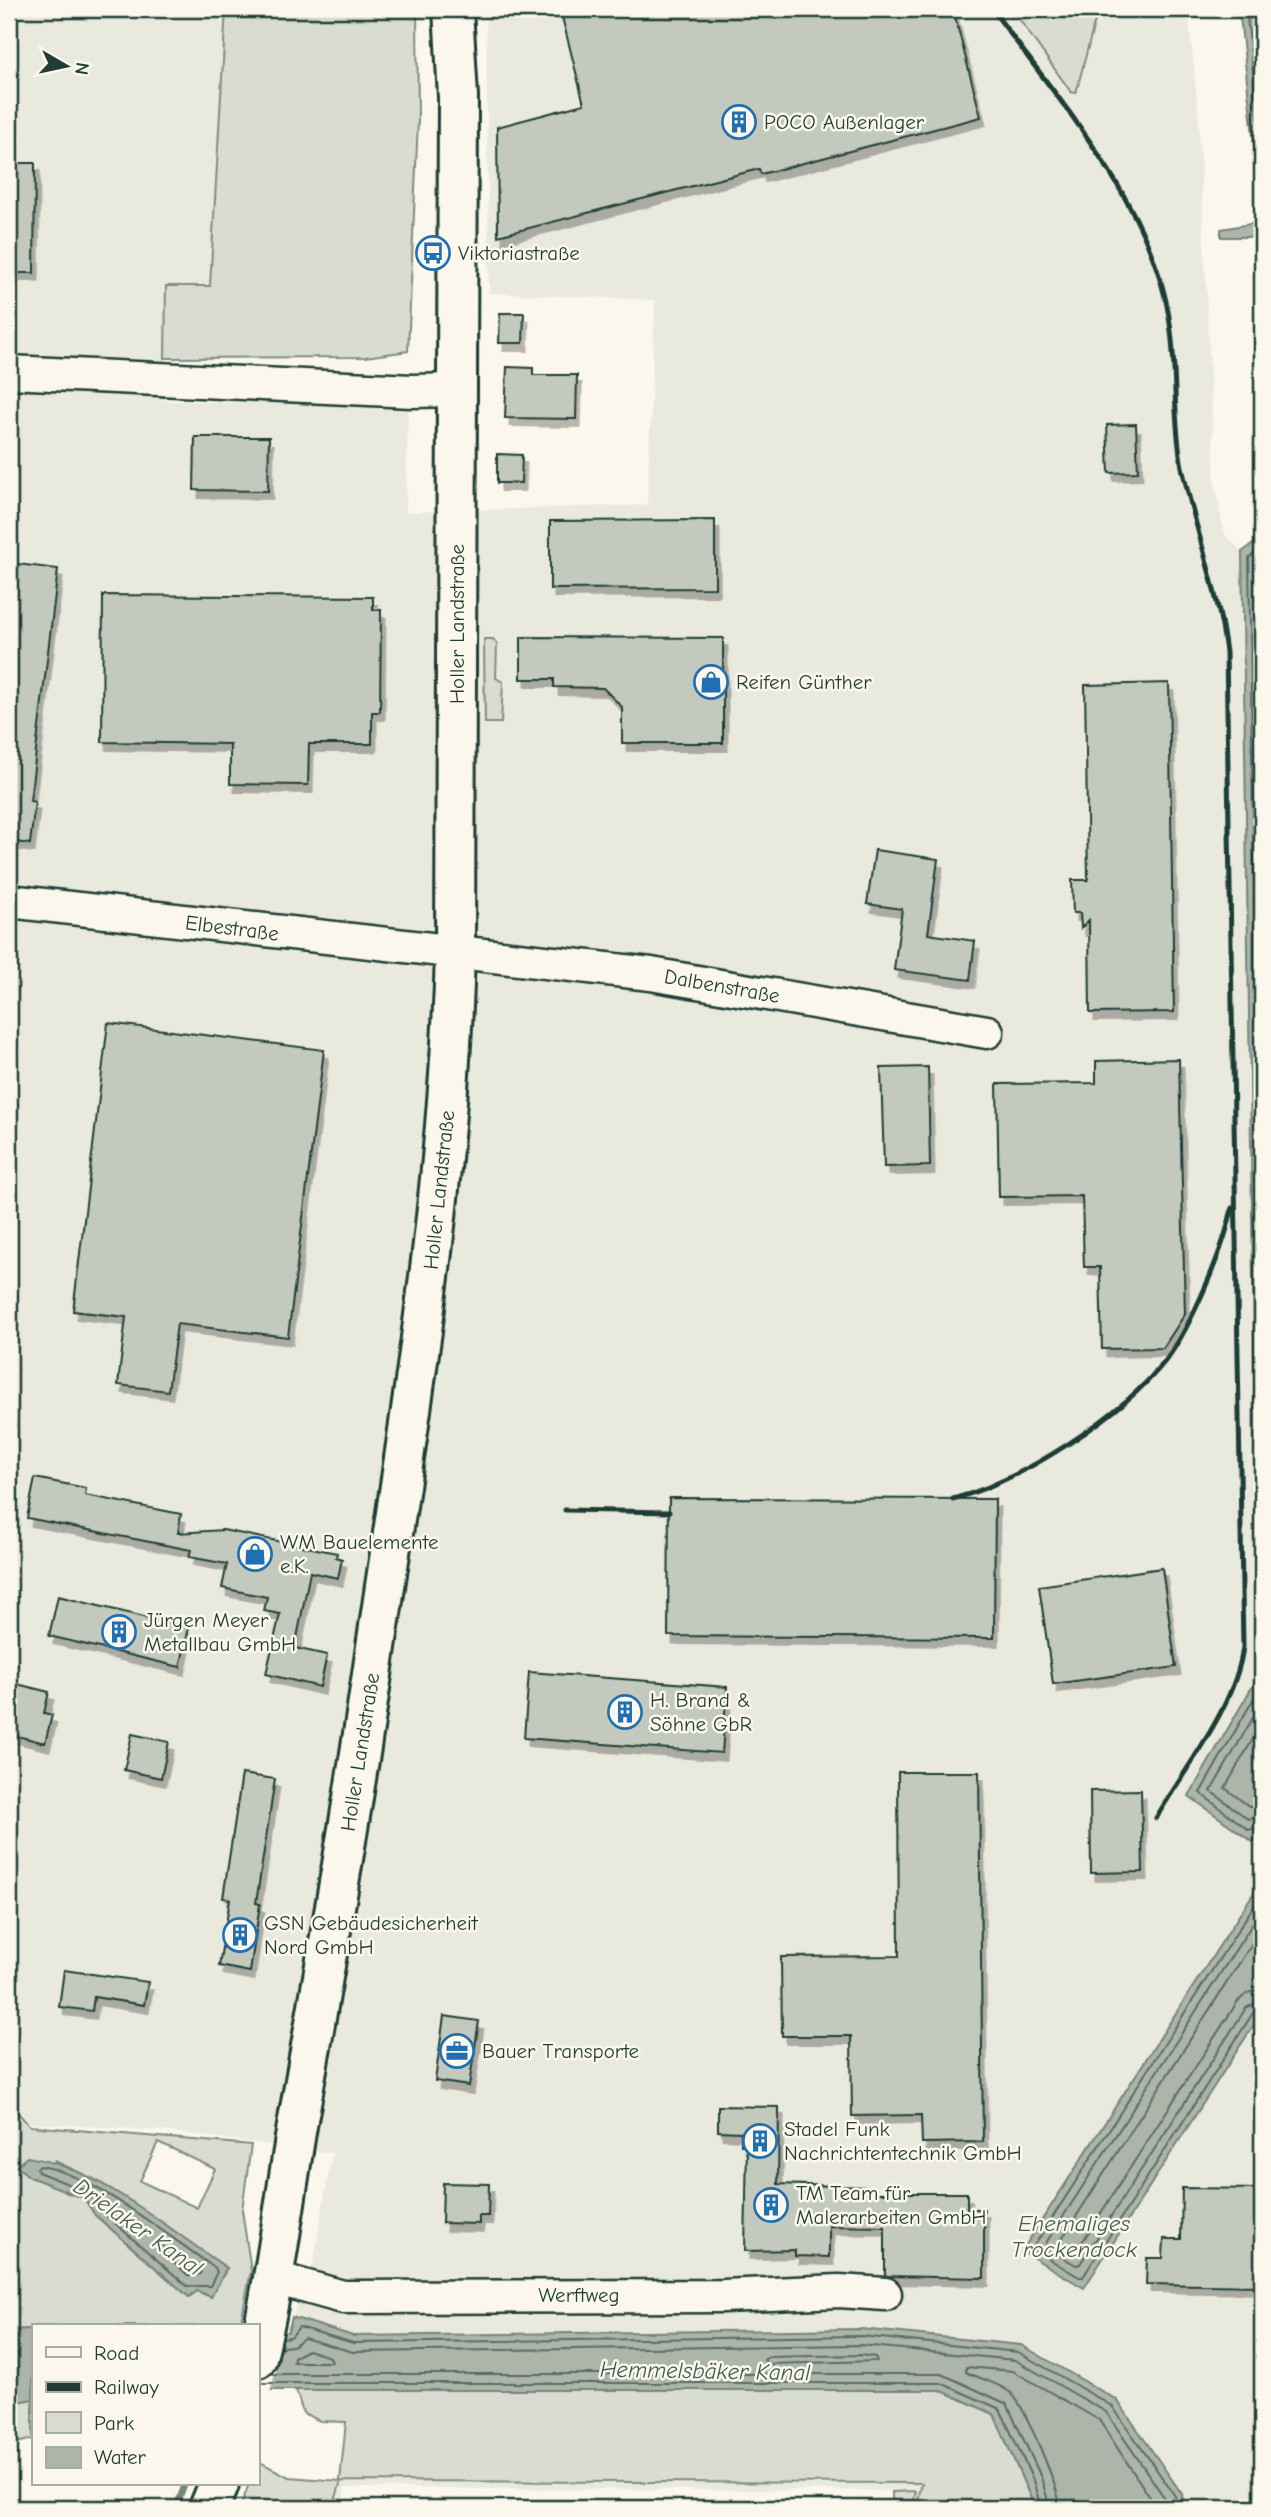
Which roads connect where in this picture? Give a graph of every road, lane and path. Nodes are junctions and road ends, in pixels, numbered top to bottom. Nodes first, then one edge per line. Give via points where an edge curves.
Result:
1 (453, 9) edge
2 (9, 372) edge
3 (458, 390) junction
4 (9, 901) edge
5 (455, 953) junction
6 (987, 1032) dead end
7 (275, 2278) junction
8 (885, 2294) dead end
9 (261, 2340) edge
10 (218, 2486) edge
11 (209, 2508) edge

1 - 3 main road, Holler Landstraße via 458,97
2 - 3 street
3 - 5 main road, Holler Landstraße
4 - 5 street, Elbestraße
5 - 6 street, Dalbenstraße via 651,974
5 - 7 main road, Holler Landstraße via 444,1158 422,1332 363,1743
7 - 8 street, Werftweg via 344,2297
7 - 9 main road, Holler Landstraße
10 - 11 main road

